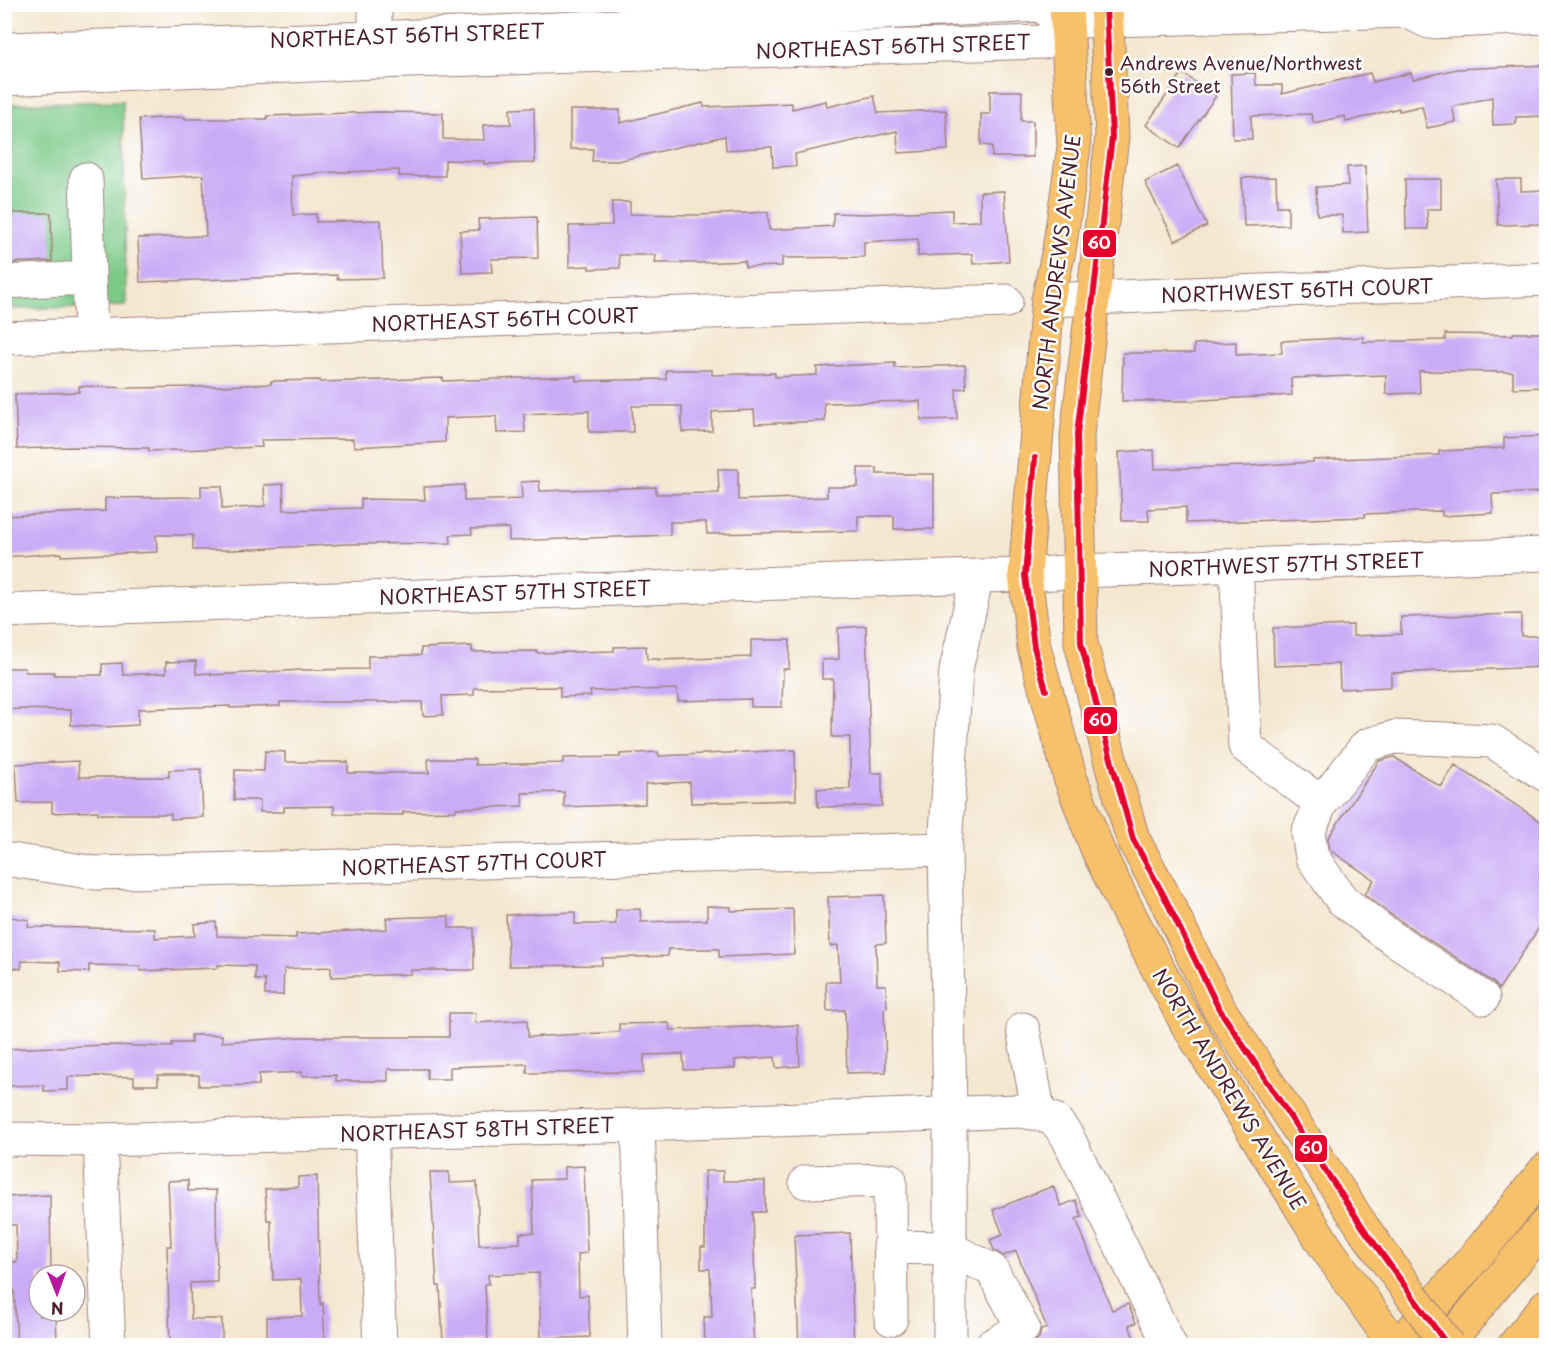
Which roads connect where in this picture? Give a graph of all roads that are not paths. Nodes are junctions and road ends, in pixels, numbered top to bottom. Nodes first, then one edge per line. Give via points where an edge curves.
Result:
1 (375, 4) edge
2 (1412, 8) edge
3 (1106, 12) edge
4 (1067, 13) edge
5 (1546, 17) edge
6 (4, 49) edge
7 (376, 50) junction
8 (4, 79) edge
9 (86, 179) dead end
10 (89, 278) junction
11 (1546, 279) edge
12 (4, 282) edge
13 (1091, 299) junction
14 (1048, 300) junction
15 (1006, 301) dead end
16 (91, 334) junction
17 (4, 338) edge
18 (1546, 554) edge
19 (1236, 566) junction
20 (1080, 572) junction
21 (976, 576) junction
22 (1025, 576) junction
23 (4, 611) edge
24 (1546, 775) edge
25 (1321, 803) junction
26 (945, 849) junction
27 (4, 859) edge
28 (1484, 998) dead end
29 (1023, 1029) dead end
30 (950, 1112) junction
31 (1039, 1114) junction
32 (638, 1125) junction
33 (371, 1132) junction
34 (4, 1139) edge
35 (100, 1140) junction
36 (1546, 1169) edge
37 (806, 1182) dead end
38 (1546, 1224) edge
39 (890, 1247) junction
40 (950, 1248) junction
41 (1546, 1306) edge
42 (891, 1319) dead end
43 (1400, 1342) edge
44 (109, 1346) edge
45 (380, 1346) edge
46 (645, 1346) edge
47 (950, 1346) edge
48 (991, 1346) edge
49 (1170, 1346) edge
50 (1446, 1346) edge
51 (1514, 1346) edge

1 - 7 street
2 - 3 street
2 - 5 street via 1429,22
3 - 4 street
3 - 13 main road, NORTH ANDREWS AVENUE via 1112,137
4 - 7 street, NORTHEAST 56TH STREET via 1039,5
4 - 14 main road, NORTH ANDREWS AVENUE via 1074,147
6 - 7 street, NORTHEAST 56TH STREET
7 - 8 street, NORTHEAST 56TH STREET
9 - 10 street
10 - 12 street
10 - 16 street
11 - 13 street, NORTHWEST 56TH COURT
13 - 14 street, NORTHWEST 56TH COURT
13 - 20 main road, NORTH ANDREWS AVENUE via 1077,435
14 - 22 main road, NORTH ANDREWS AVENUE
15 - 16 street, NORTHEAST 56TH COURT
16 - 17 street, NORTHEAST 56TH COURT
18 - 19 street, NORTHWEST 57TH STREET
19 - 20 street, NORTHWEST 57TH STREET
19 - 25 street via 1245,746
20 - 22 street, NORTHWEST 57TH STREET
20 - 50 main road, NORTH ANDREWS AVENUE, bridge via 1081,643 1133,839 1218,1007
21 - 22 street, NORTHEAST 57TH STREET
21 - 23 street, NORTHEAST 57TH STREET
21 - 26 street via 956,670
22 - 43 main road, NORTH ANDREWS AVENUE via 1034,647 1070,777 1098,851 1187,1024 1324,1246
24 - 25 street via 1492,741 1395,737 1367,746
25 - 28 street via 1308,832 1312,857 1342,900
26 - 27 street, NORTHEAST 57TH COURT via 96,873
26 - 30 street
29 - 31 street
30 - 31 street, NORTHEAST 58TH STREET
30 - 32 street, NORTHEAST 58TH STREET
30 - 40 street
31 - 49 street via 1055,1120 1067,1136
32 - 33 street, NORTHEAST 58TH STREET
32 - 46 street
33 - 35 street, NORTHEAST 58TH STREET
33 - 45 street
34 - 35 street, NORTHEAST 58TH STREET
35 - 44 street
36 - 43 main road
37 - 39 street via 890,1180
38 - 50 main road
39 - 40 street
39 - 42 street
40 - 47 street
40 - 48 street via 992,1270 1023,1328
41 - 51 main road

